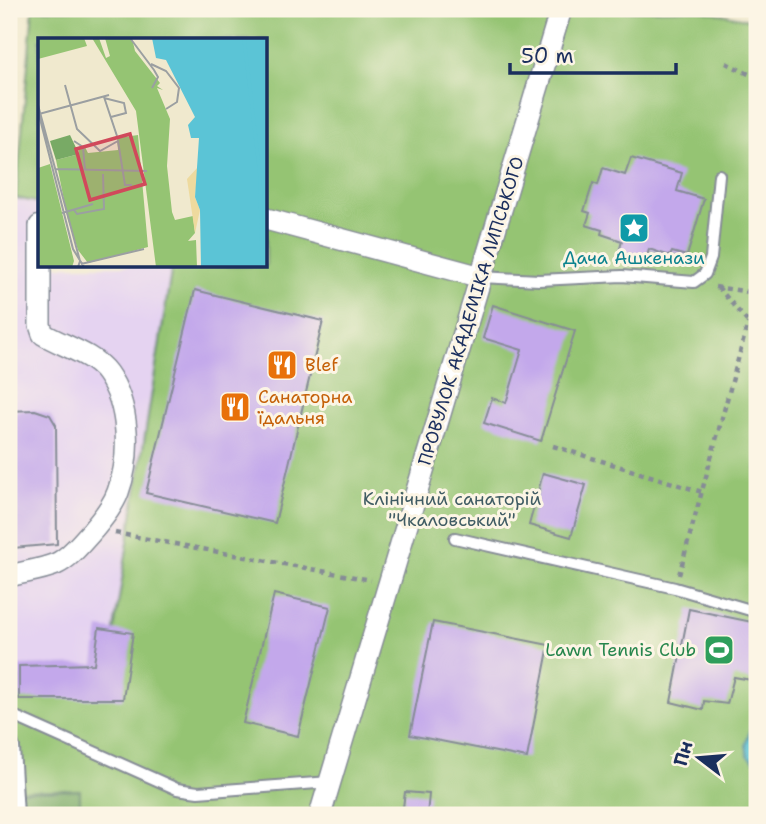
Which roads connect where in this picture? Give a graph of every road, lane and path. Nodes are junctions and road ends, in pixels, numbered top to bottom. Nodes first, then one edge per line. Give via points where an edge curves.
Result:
1 (561, 9) edge
2 (726, 63) dead end
3 (757, 78) edge
4 (719, 175) dead end
5 (268, 220) edge
6 (40, 268) edge
7 (481, 277) junction
8 (717, 286) dead end
9 (748, 323) junction
10 (757, 333) edge
11 (553, 446) dead end
12 (702, 492) junction
13 (94, 530) junction
14 (455, 538) dead end
15 (9, 576) edge
16 (390, 583) junction
17 (675, 588) junction
18 (757, 612) edge
19 (9, 714) edge
20 (9, 734) edge
21 (330, 782) junction
22 (18, 815) edge
23 (320, 815) edge

1 - 7 street, ПРОВУЛОК АКАДЕМІКА ЛИПСЬКОГО
2 - 3 path
4 - 7 lane via 711,258 705,274 694,282 622,276
5 - 7 street
6 - 13 street via 43,334 105,370 121,404 124,472 117,495
7 - 16 street, ПРОВУЛОК АКАДЕМІКА ЛИПСЬКОГО
8 - 9 path
9 - 10 path
9 - 12 path
11 - 12 path
12 - 17 path
13 - 15 street via 56,564
13 - 16 path
14 - 17 lane
16 - 21 street, ПРОВУЛОК АКАДЕМІКА ЛИПСЬКОГО
17 - 18 lane
19 - 21 lane via 177,789 198,793
20 - 22 lane
21 - 23 street, ПРОВУЛОК АКАДЕМІКА ЛИПСЬКОГО

